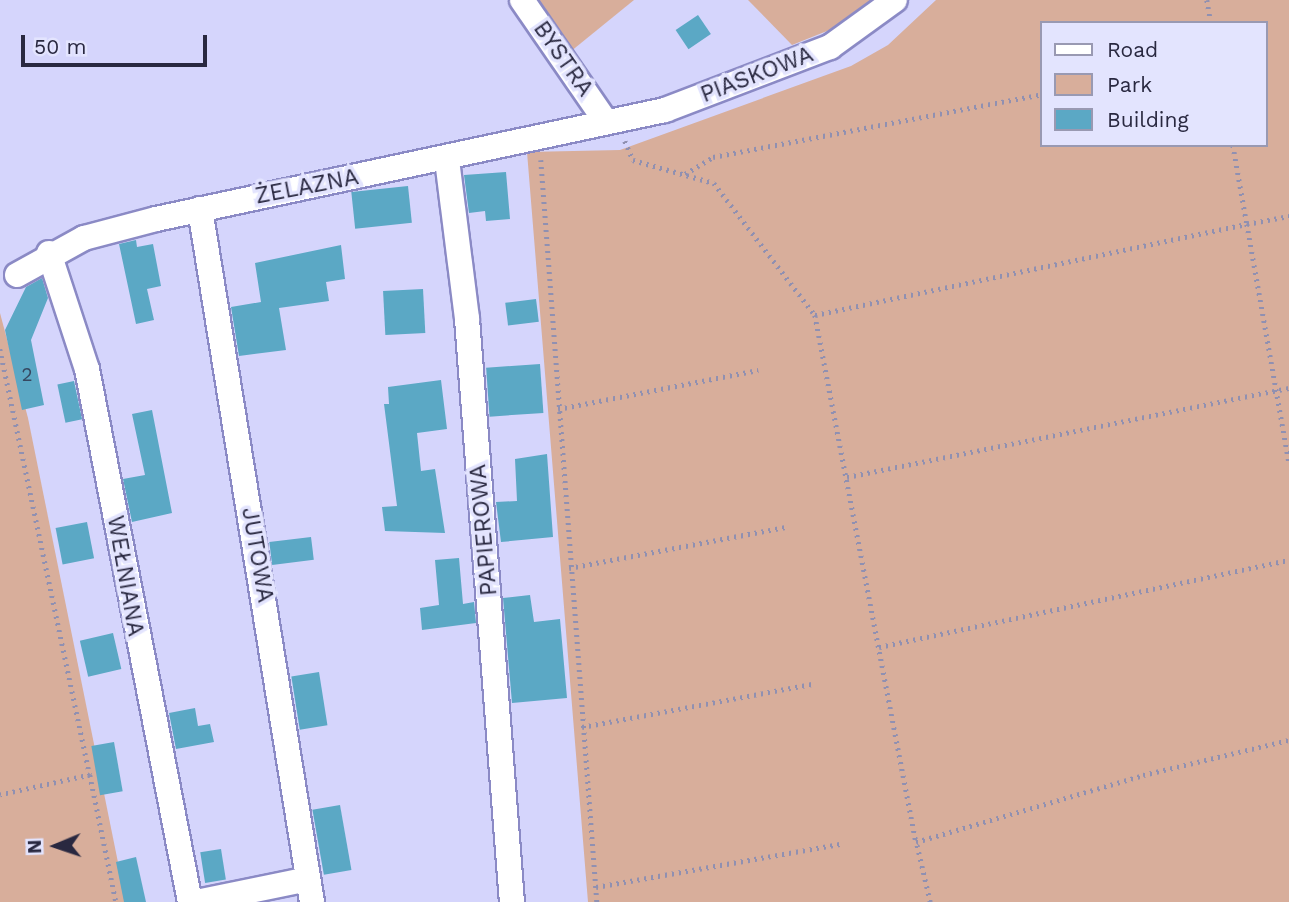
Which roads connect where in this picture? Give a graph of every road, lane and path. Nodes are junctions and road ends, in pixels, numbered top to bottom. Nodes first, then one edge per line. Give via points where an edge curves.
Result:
1 (522, 0) edge
2 (895, 0) edge
3 (1206, 0) edge
4 (1211, 21) edge
5 (1040, 94) edge
6 (610, 118) junction
7 (539, 132) junction
8 (1233, 147) edge
9 (447, 160) junction
10 (684, 174) junction
11 (200, 209) junction
12 (1289, 216) edge
13 (1247, 224) junction
14 (49, 253) junction
15 (17, 275) dead end
16 (815, 316) junction
17 (0, 349) edge
18 (758, 370) dead end
19 (1289, 388) edge
20 (1276, 390) junction
21 (558, 409) junction
22 (1289, 462) edge
23 (847, 477) junction
24 (787, 527) dead end
25 (1289, 560) edge
26 (569, 568) junction
27 (879, 647) junction
28 (812, 684) dead end
29 (582, 727) junction
30 (1289, 740) edge
31 (90, 775) junction
32 (0, 794) edge
33 (916, 842) junction
34 (841, 844) dead end
35 (596, 887) junction
36 (310, 890) edge
37 (116, 902) edge
38 (190, 902) edge
39 (195, 902) edge
40 (512, 902) edge
41 (597, 902) edge
42 (930, 902) edge

1 - 6 street, BYSTRA
2 - 6 street, PIASKOWA via 830,47 665,110
3 - 4 path
5 - 10 path via 713,157
6 - 7 street, ŻELAZNA
6 - 10 path via 633,160
7 - 9 street, ŻELAZNA
7 - 21 path
8 - 13 path
9 - 11 street, ŻELAZNA
9 - 40 street, PAPIEROWA via 469,332
10 - 16 path via 713,183
11 - 14 street, ŻELAZNA
11 - 36 street, JUTOWA
12 - 13 path
13 - 16 path
13 - 20 path
14 - 15 street, ŻELAZNA
14 - 38 street, WEŁNIANA via 87,369
16 - 23 path
17 - 31 path
18 - 21 path
19 - 20 path
20 - 22 path
20 - 23 path
21 - 26 path
23 - 27 path
24 - 26 path
25 - 27 path
26 - 29 path
27 - 33 path
28 - 29 path
29 - 35 path
30 - 33 path via 1143,775
31 - 32 path
31 - 37 path
33 - 42 path
34 - 35 path
35 - 41 path
36 - 39 street

